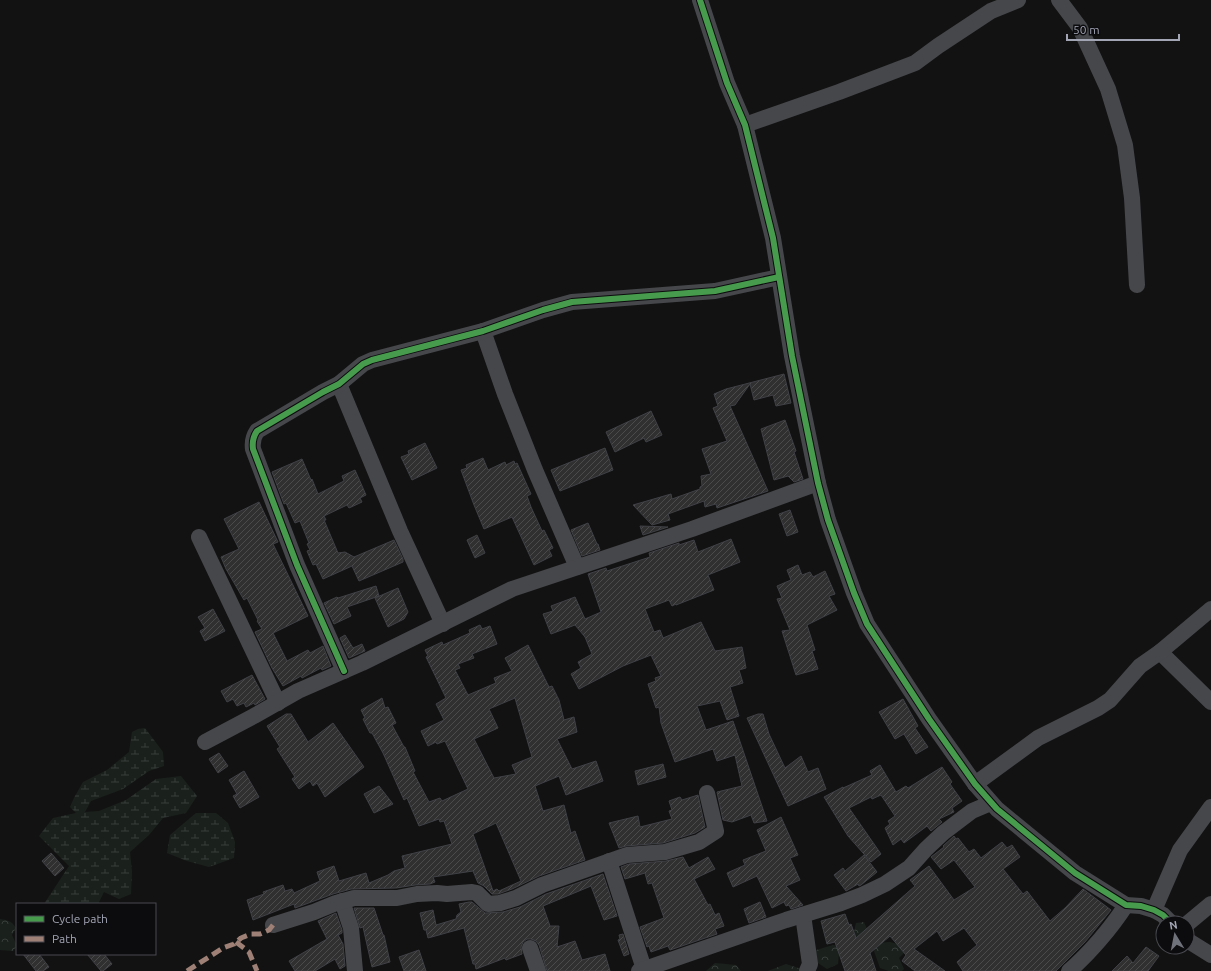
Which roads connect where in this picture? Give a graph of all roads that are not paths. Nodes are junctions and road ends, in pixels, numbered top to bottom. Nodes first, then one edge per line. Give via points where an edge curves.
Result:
1 (700, 0) edge
2 (1018, 0) edge
3 (1059, 0) edge
4 (745, 125) junction
5 (779, 277) junction
6 (1137, 285) dead end
7 (483, 331) junction
8 (339, 384) junction
9 (818, 483) junction
10 (199, 537) dead end
11 (577, 567) junction
12 (1211, 608) edge
13 (443, 624) junction
14 (1160, 652) junction
15 (344, 671) junction
16 (1211, 702) edge
17 (278, 703) junction
18 (205, 742) dead end
19 (975, 784) junction
20 (707, 793) dead end
21 (991, 803) junction
22 (1211, 807) edge
23 (609, 861) junction
24 (342, 901) junction
25 (1211, 904) edge
26 (1126, 905) junction
27 (1154, 910) junction
28 (803, 915) junction
29 (1163, 915) edge
30 (1195, 917) edge
31 (273, 925) dead end
32 (1195, 945) edge
33 (530, 948) dead end
34 (1211, 955) edge
35 (641, 970) edge
36 (355, 971) edge
37 (538, 971) edge
38 (807, 971) edge
39 (1069, 971) edge

1 - 4 street via 727,83
2 - 4 street via 991,11 915,63
3 - 6 street via 1080,28 1108,89 1126,146
4 - 5 street via 773,238
5 - 7 street via 715,291 572,302
5 - 9 street
7 - 8 street via 372,360 363,364
7 - 11 street via 535,470
8 - 13 street via 400,531
8 - 15 street via 257,431 252,442 297,565
9 - 11 street
9 - 19 street via 828,520 867,624
10 - 17 street
11 - 13 street via 512,589
12 - 14 street
13 - 15 street
14 - 16 street
14 - 19 street via 1140,666 1110,700 1038,738
15 - 17 street via 298,691
17 - 18 street
19 - 21 street
20 - 23 street via 716,831 713,834 700,842 665,852 627,855
21 - 26 street via 1075,873
21 - 28 street via 972,811 943,833 909,868 885,884 841,903
22 - 27 street via 1180,850
23 - 24 street via 500,903 488,904 477,893 472,892 417,894 397,898 354,898
23 - 35 street
24 - 31 street
24 - 36 street via 351,928
25 - 30 street
26 - 27 street
26 - 39 street via 1117,920
27 - 29 street
28 - 35 street
28 - 38 street via 810,964
32 - 34 street
33 - 37 street

